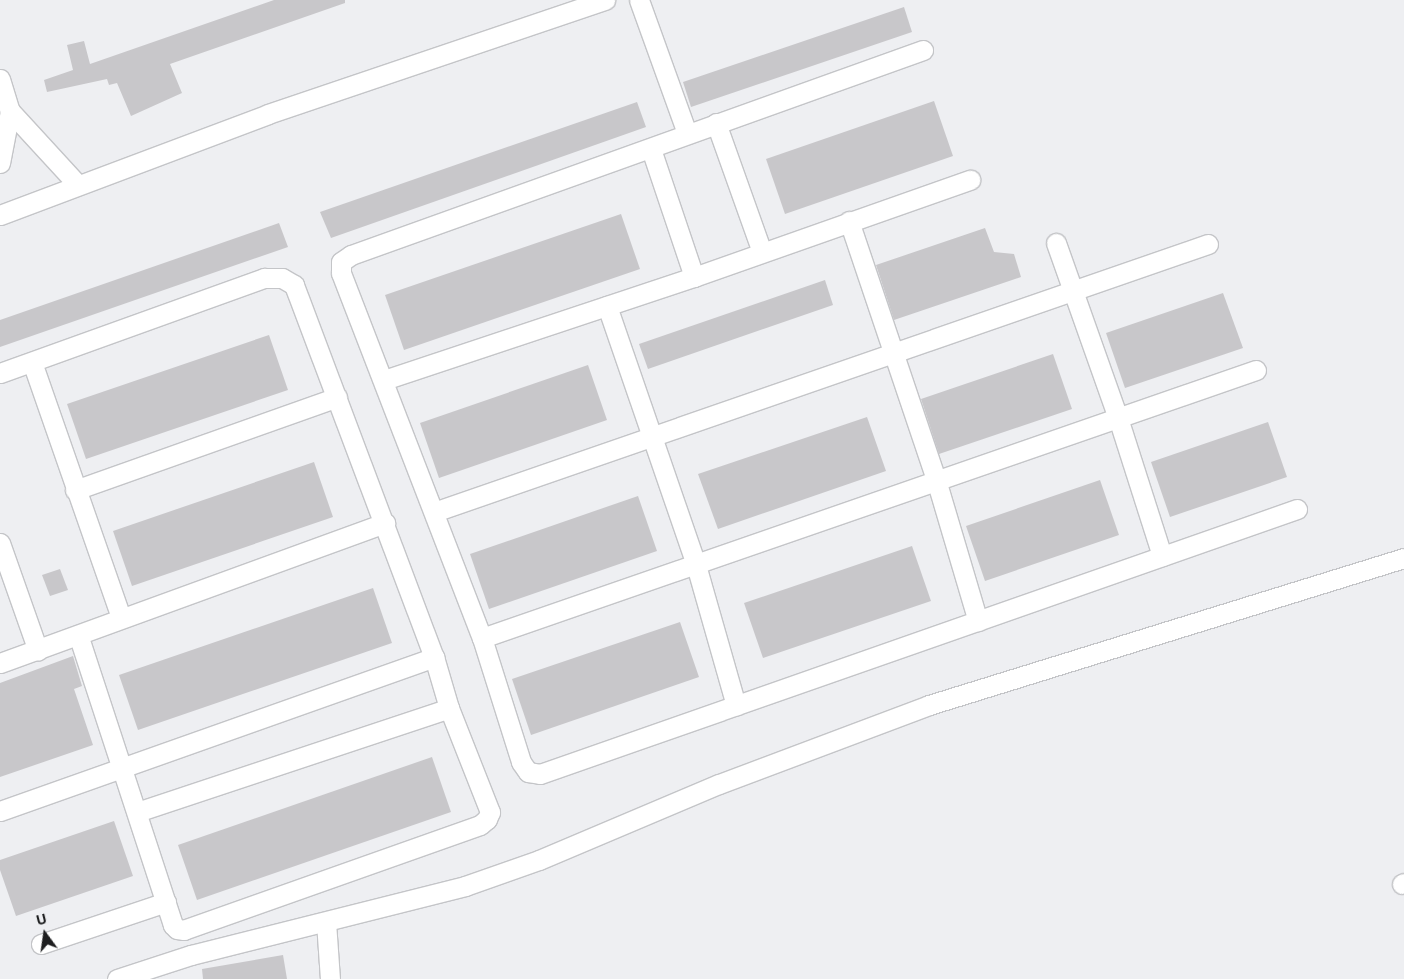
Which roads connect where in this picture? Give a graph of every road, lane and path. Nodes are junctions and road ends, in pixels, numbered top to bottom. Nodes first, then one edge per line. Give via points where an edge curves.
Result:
1 (605, 0) edge
2 (639, 0) edge
3 (923, 50) dead end
4 (0, 79) edge
5 (10, 111) junction
6 (716, 123) junction
7 (687, 133) junction
8 (651, 149) junction
9 (0, 163) edge
10 (970, 180) dead end
11 (78, 185) junction
12 (0, 215) edge
13 (849, 222) junction
14 (1056, 244) dead end
15 (1208, 244) dead end
16 (762, 252) junction
17 (694, 277) junction
18 (1073, 290) junction
19 (607, 306) junction
20 (893, 354) junction
21 (32, 362) junction
22 (1256, 370) dead end
23 (0, 373) edge
24 (384, 380) junction
25 (338, 398) junction
26 (1118, 418) junction
27 (652, 435) junction
28 (936, 483) junction
29 (75, 490) junction
30 (1297, 509) dead end
31 (434, 512) junction
32 (385, 523) junction
33 (0, 543) edge
34 (1162, 556) junction
35 (1404, 558) edge
36 (696, 565) junction
37 (121, 618) junction
38 (978, 621) junction
39 (78, 635) junction
40 (482, 638) junction
41 (38, 651) junction
42 (434, 657) junction
43 (0, 663) edge
44 (736, 705) junction
45 (449, 708) junction
46 (122, 767) junction
47 (0, 811) edge
48 (137, 812) junction
49 (166, 902) junction
50 (326, 922) junction
51 (41, 944) dead end
52 (116, 979) edge
53 (330, 979) edge

1 - 11 street via 268,114
2 - 7 street
3 - 6 street
4 - 5 street
5 - 9 street
5 - 11 street
6 - 7 street
6 - 16 street
7 - 8 street
8 - 17 street
8 - 24 street via 351,255 341,262 342,273
10 - 13 street
11 - 12 street
13 - 16 street
13 - 20 street
14 - 18 street
15 - 18 street
16 - 17 street
17 - 19 street
18 - 20 street
18 - 26 street
19 - 24 street
19 - 27 street
20 - 27 street
20 - 28 street
21 - 23 street
21 - 25 street via 273,277 290,282 298,289
21 - 29 street
22 - 26 street
24 - 31 street
25 - 29 street
25 - 32 street
26 - 28 street
26 - 34 street
27 - 31 street
27 - 36 street
28 - 36 street
28 - 38 street
29 - 37 street
30 - 34 street
31 - 40 street
32 - 37 street
32 - 42 street
33 - 41 street
34 - 38 street
35 - 50 street via 929,705 719,784 538,860 465,886
36 - 40 street
36 - 44 street
37 - 39 street
38 - 44 street
39 - 41 street
39 - 46 street
40 - 44 street via 521,762 528,772 540,774
41 - 43 street
42 - 45 street
42 - 46 street
45 - 48 street
45 - 49 street via 490,812 480,825 184,930 173,926
46 - 47 street
46 - 48 street
48 - 49 street
49 - 51 street
50 - 52 street via 191,955
50 - 53 street

